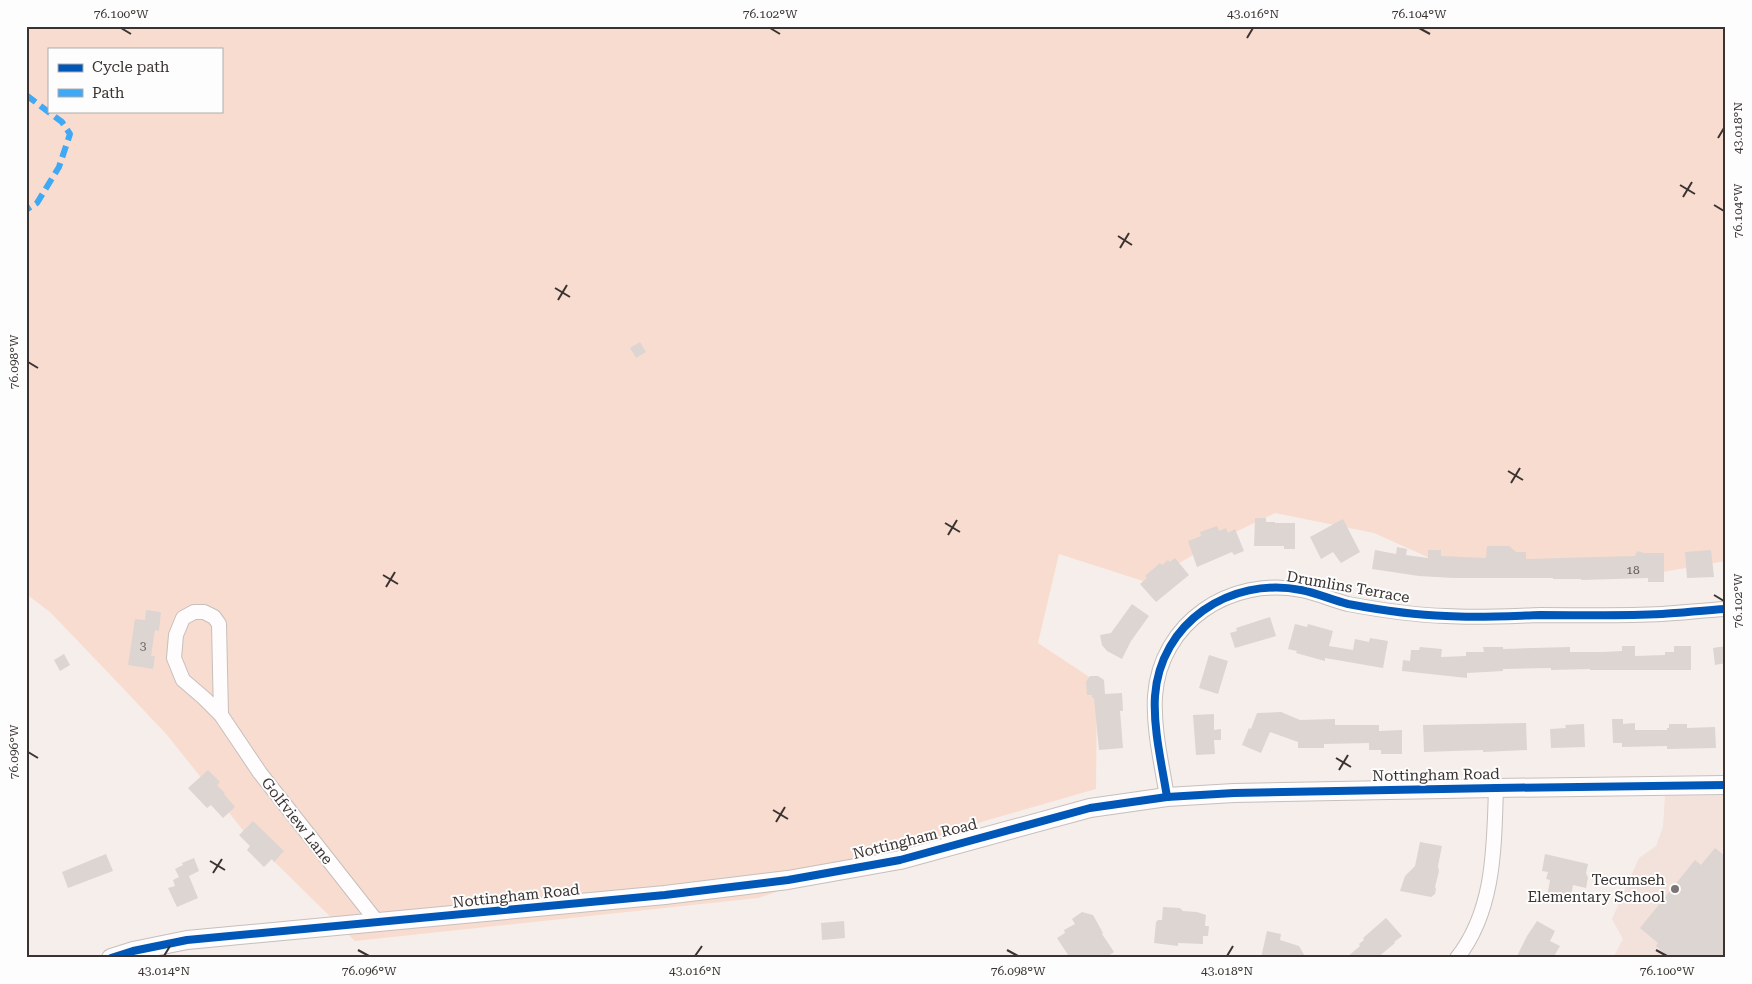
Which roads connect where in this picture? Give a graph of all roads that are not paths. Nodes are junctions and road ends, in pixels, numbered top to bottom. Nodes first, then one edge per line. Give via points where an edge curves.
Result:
1 (1726, 609) edge
2 (221, 715) junction
3 (1726, 785) edge
4 (1496, 788) junction
5 (1167, 797) junction
6 (378, 923) junction
7 (112, 958) edge
8 (1457, 958) edge

1 - 5 street, Drumlins Terrace via 1661,614 1447,616 1347,603 1300,590 1266,588 1235,594 1190,619 1158,671 1155,697 1157,733
2 - 2 street, Golfview Lane via 183,680 174,658 176,635 183,618 194,612 204,612 219,624
2 - 6 street, Golfview Lane via 260,774
3 - 4 street, Nottingham Road
4 - 5 street, Nottingham Road
4 - 8 street via 1489,886 1479,921
5 - 6 street, Nottingham Road via 1090,808 900,860 788,880
6 - 7 street, Nottingham Road via 187,940

